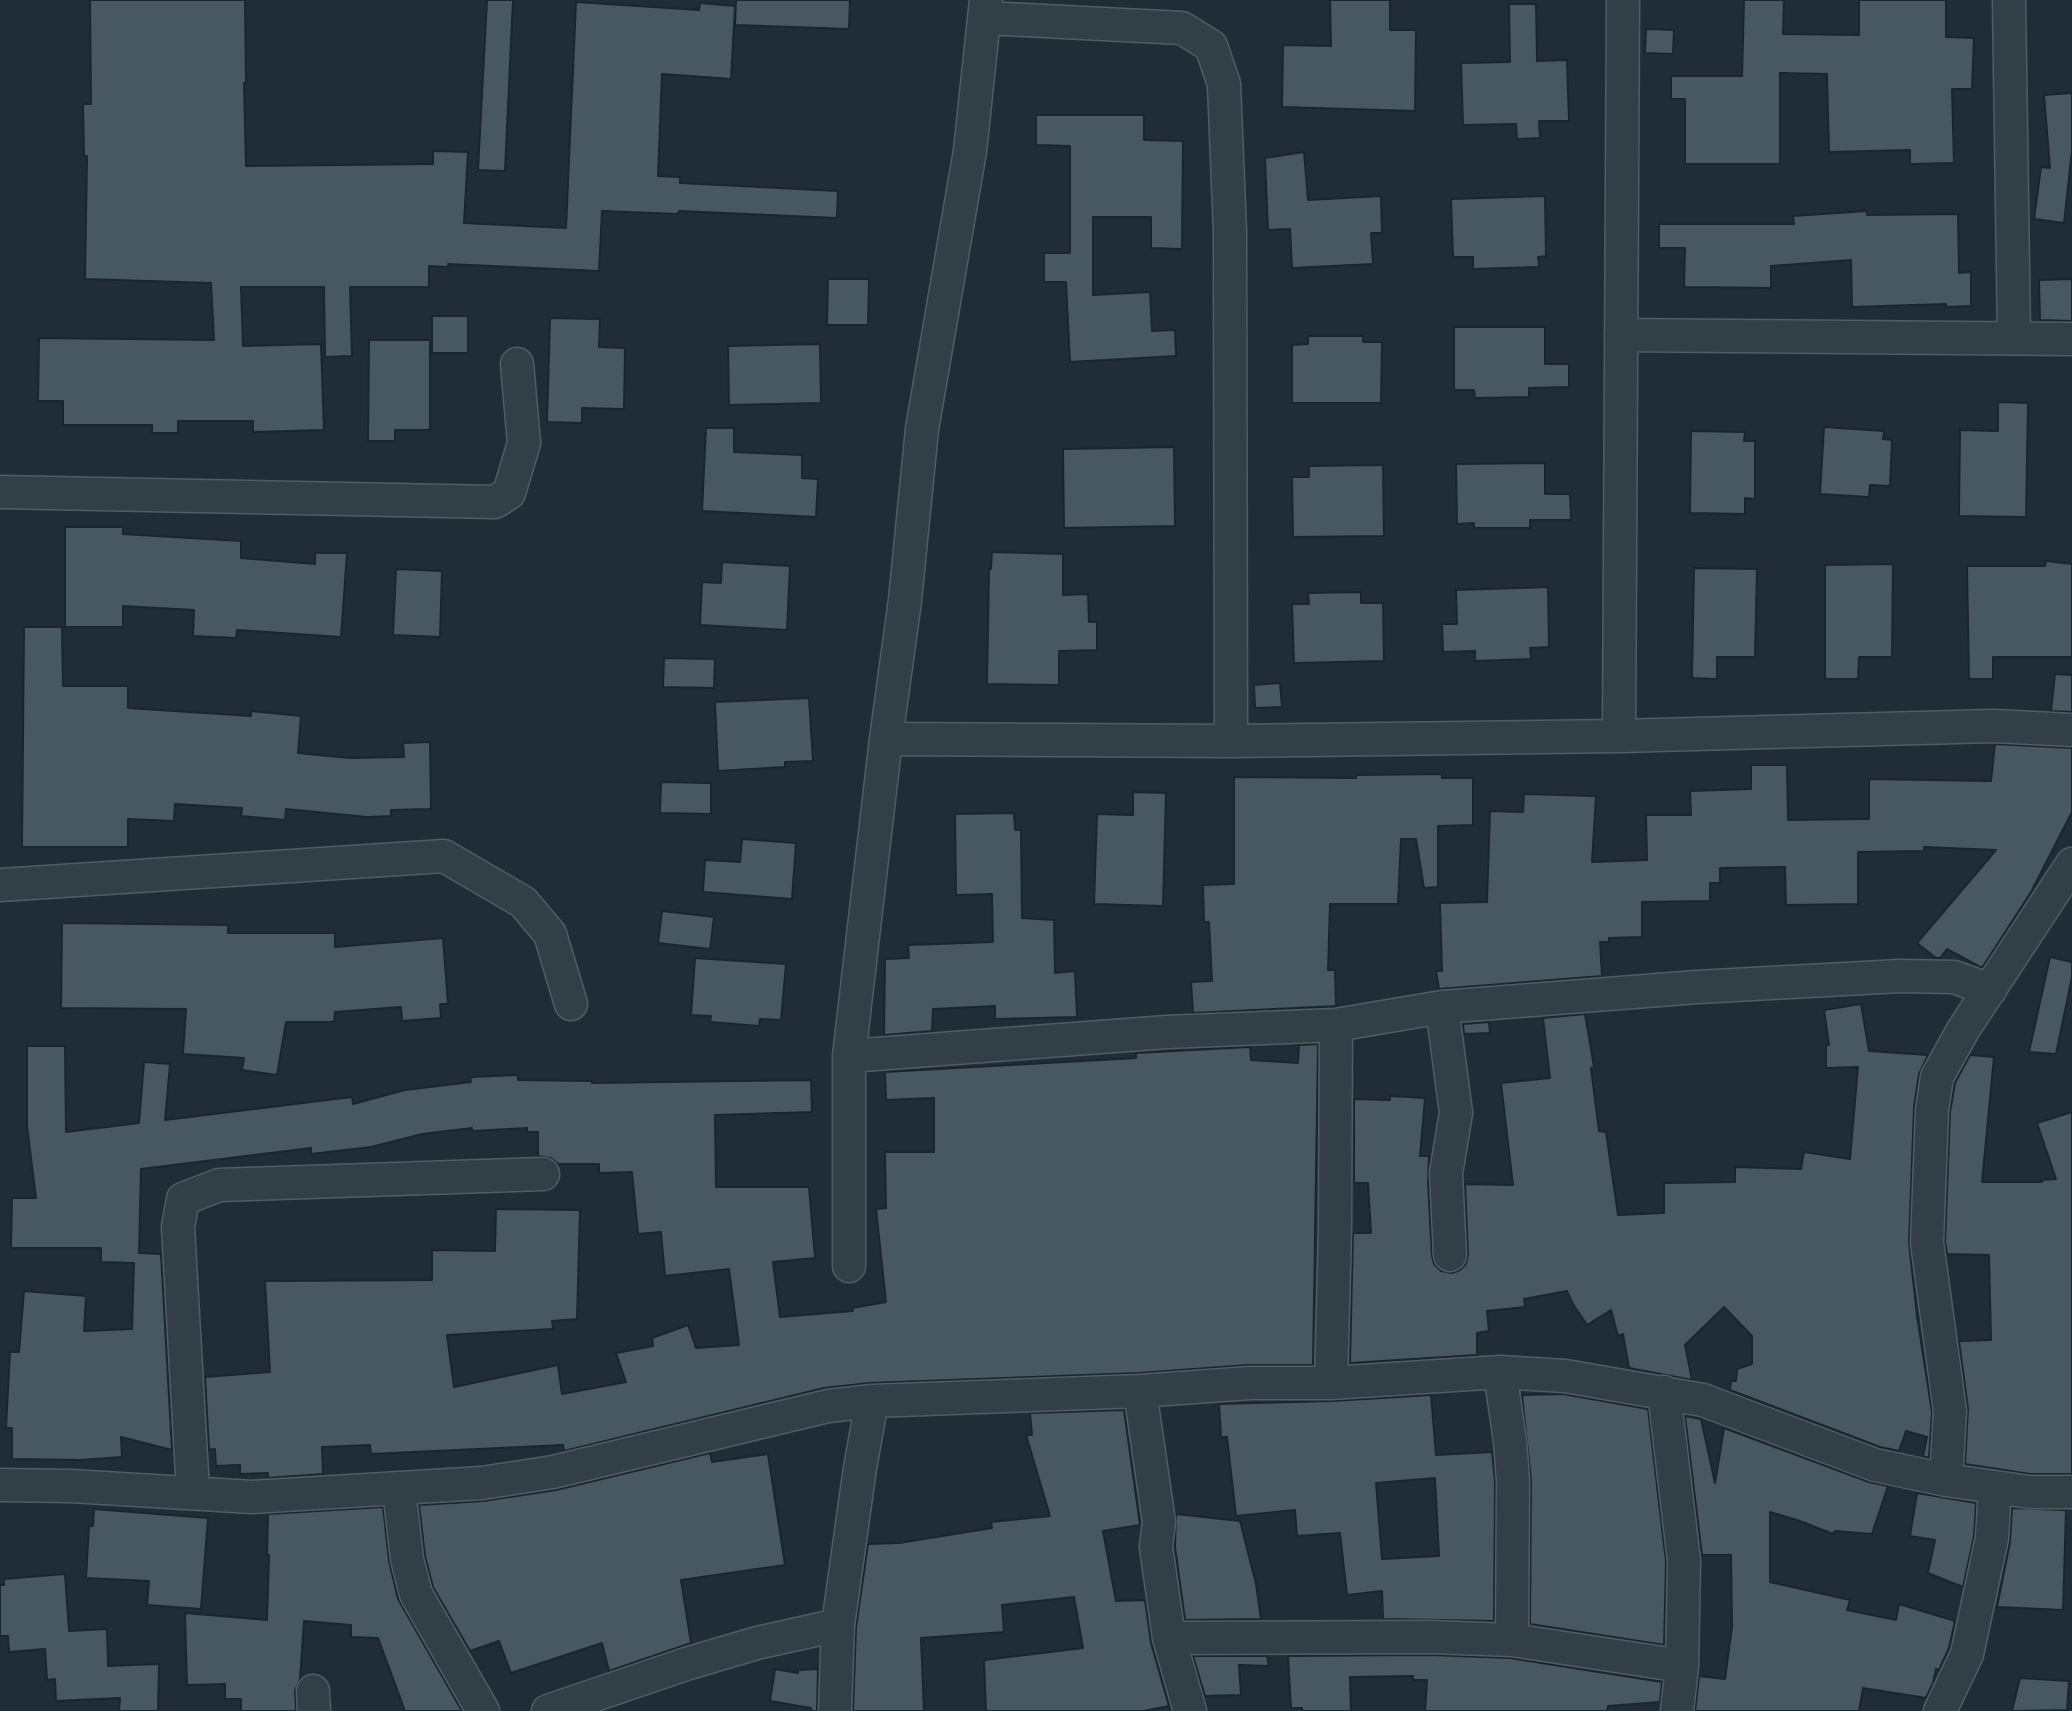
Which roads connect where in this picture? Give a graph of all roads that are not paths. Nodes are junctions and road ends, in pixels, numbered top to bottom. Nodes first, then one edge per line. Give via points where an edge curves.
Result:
1 (1623, 0) edge
2 (2009, 0) edge
3 (986, 9) edge
4 (1621, 335) junction
5 (2014, 338) junction
6 (2072, 339) edge
7 (517, 364) dead end
8 (0, 492) edge
9 (2072, 730) edge
10 (1619, 736) junction
11 (886, 739) junction
12 (1231, 741) junction
13 (2072, 864) edge
14 (0, 885) edge
15 (1990, 990) junction
16 (571, 1004) dead end
17 (1442, 1007) junction
18 (1336, 1025) junction
19 (849, 1056) junction
20 (543, 1174) dead end
21 (1450, 1255) dead end
22 (849, 1266) dead end
23 (1500, 1371) junction
24 (1331, 1382) junction
25 (1140, 1391) junction
26 (1664, 1392) junction
27 (872, 1401) junction
28 (0, 1480) edge
29 (1946, 1480) junction
30 (1995, 1488) junction
31 (399, 1489) junction
32 (193, 1492) junction
33 (2072, 1492) edge
34 (838, 1625) junction
35 (1169, 1638) junction
36 (1512, 1640) junction
37 (1682, 1666) junction
38 (483, 1711) edge
39 (548, 1711) edge
40 (835, 1711) edge
41 (1190, 1711) edge
42 (1677, 1711) edge
43 (1940, 1711) edge

1 - 4 street
2 - 5 street
3 - 11 street via 970,150 922,429
3 - 12 street via 1182,28 1211,46 1224,84 1230,233
4 - 5 street
4 - 10 street
5 - 6 street
7 - 8 street via 524,443 509,493 495,502
9 - 10 street via 1994,726
10 - 12 street
11 - 12 street
11 - 19 street
13 - 15 street
14 - 16 street via 444,856 523,902 550,934
15 - 17 street via 1954,976 1900,976
15 - 29 street via 1937,1077 1932,1110 1927,1243 1950,1411
17 - 18 street
17 - 21 street via 1456,1113 1446,1173
18 - 19 street via 1167,1032
18 - 24 street
19 - 22 street
20 - 32 street via 219,1185 183,1199 178,1227
23 - 24 street
23 - 26 street
23 - 36 street via 1513,1481
24 - 25 street
25 - 27 street
25 - 35 street via 1159,1522 1156,1547
26 - 29 street via 1703,1400 1875,1465
26 - 37 street via 1684,1560
27 - 31 street via 816,1409 553,1472
27 - 34 street
28 - 32 street
29 - 30 street
30 - 33 street
30 - 43 street via 1992,1538 1968,1654
31 - 32 street via 252,1497
31 - 38 street via 416,1594
34 - 39 street via 686,1664
34 - 40 street
35 - 36 street
35 - 41 street
36 - 37 street
37 - 42 street

